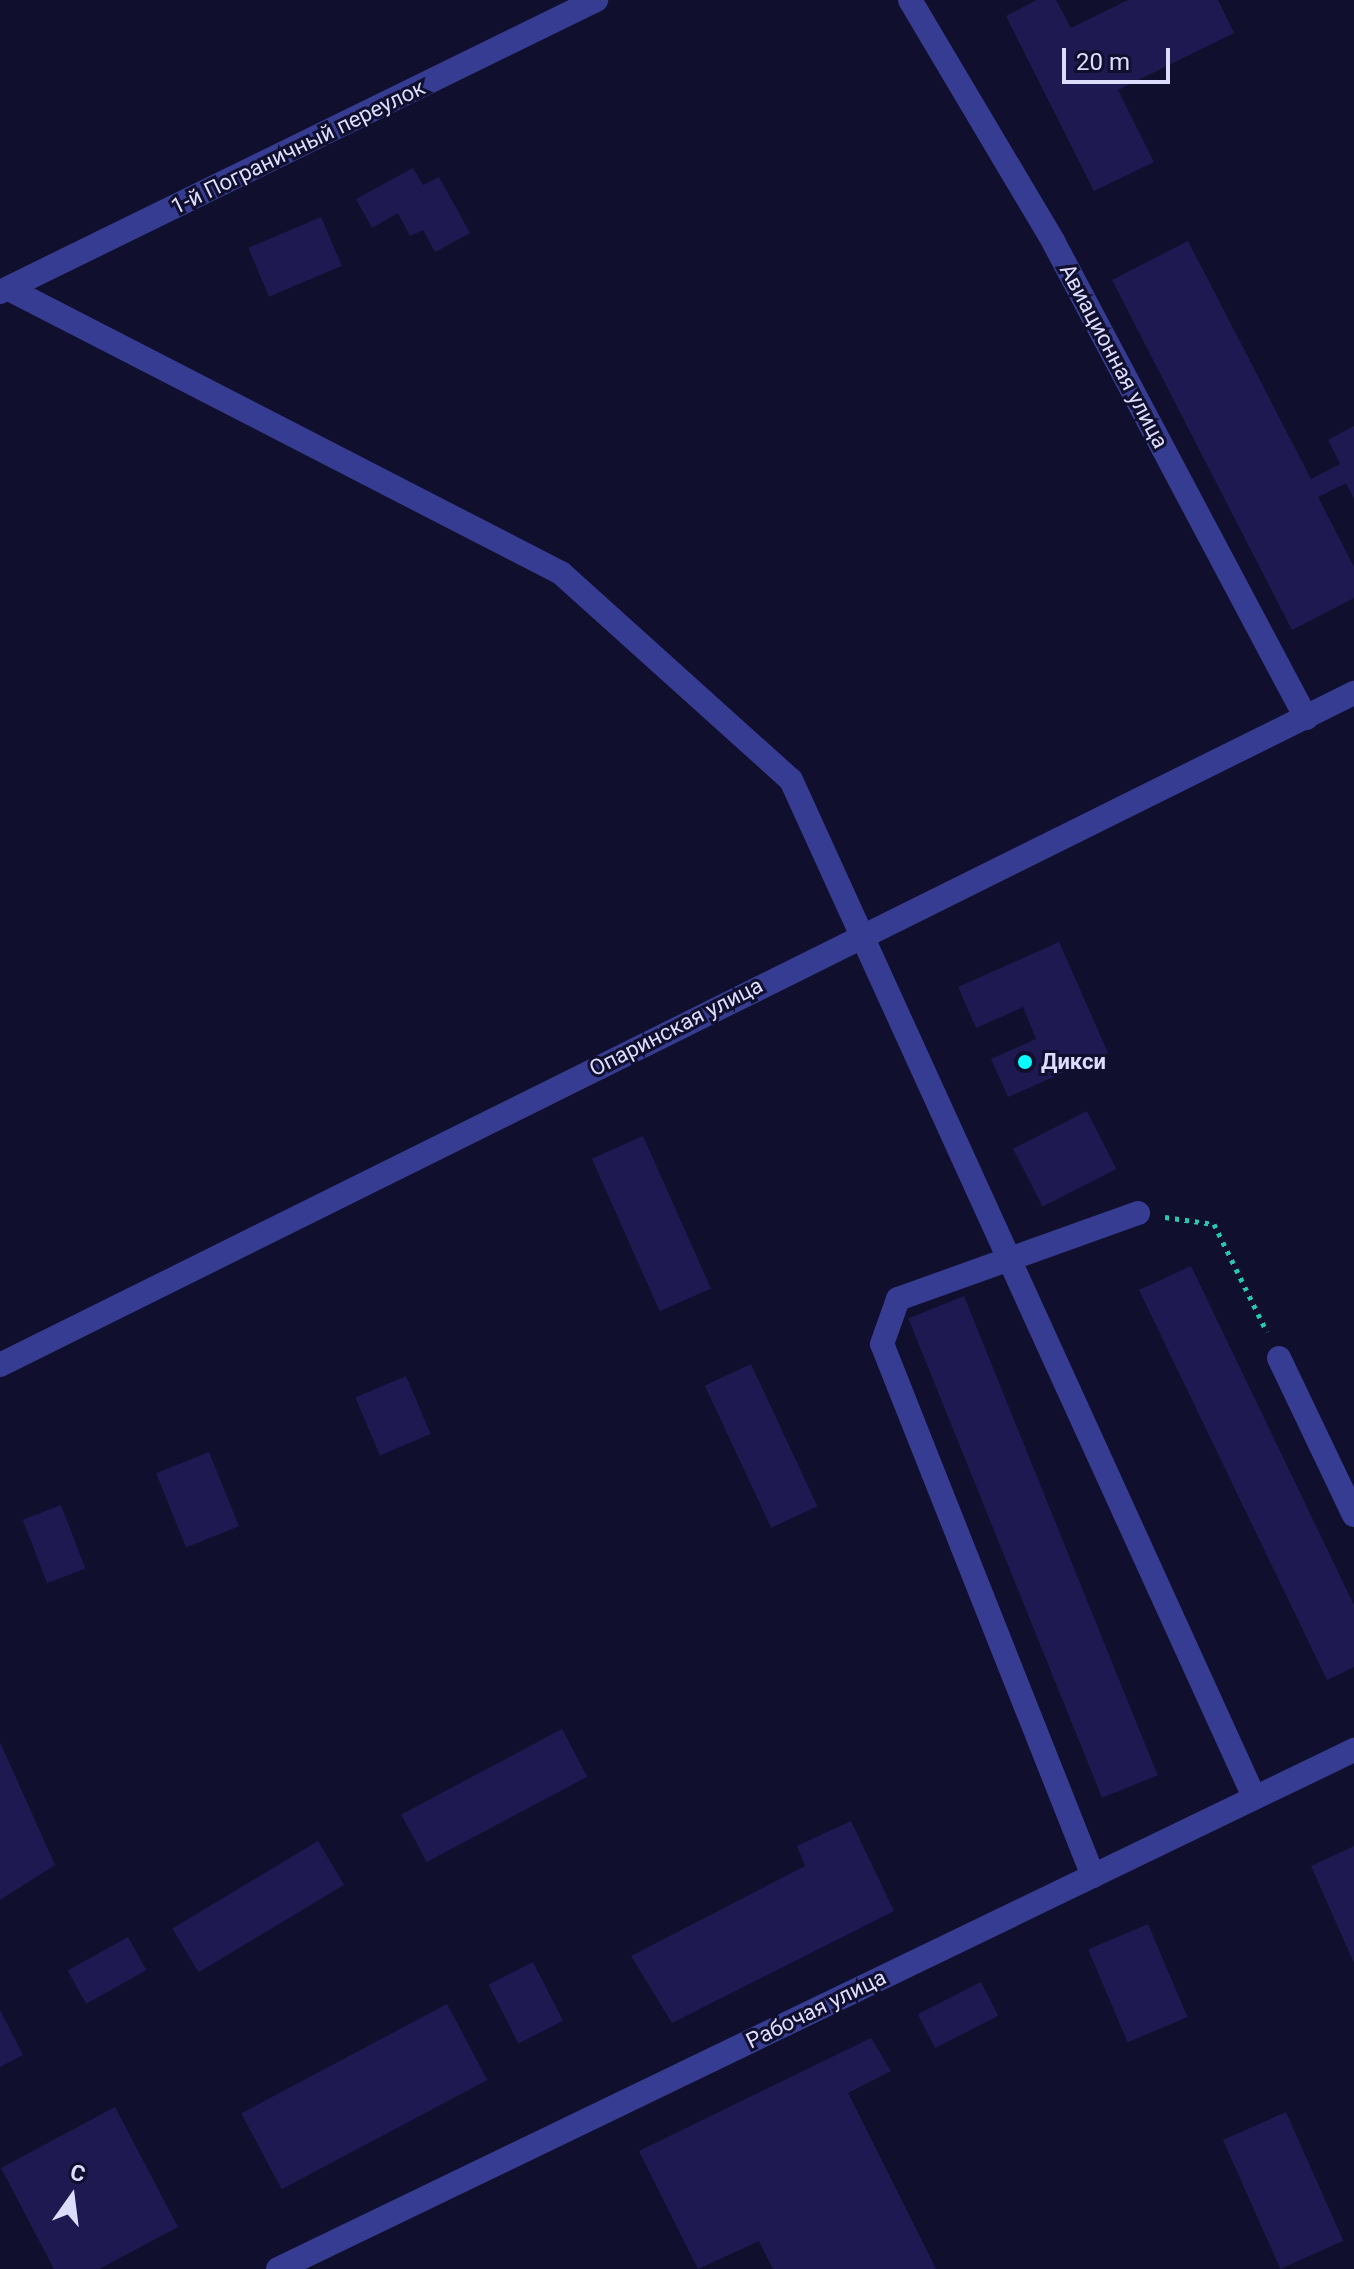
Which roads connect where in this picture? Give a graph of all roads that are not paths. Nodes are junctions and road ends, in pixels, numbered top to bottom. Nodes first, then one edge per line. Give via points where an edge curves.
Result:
1 (596, 0) edge
2 (910, 0) edge
3 (4, 291) edge
4 (1354, 693) edge
5 (1306, 718) junction
6 (861, 935) junction
7 (1138, 1213) road end
8 (1010, 1260) junction
9 (1279, 1358) road end
10 (0, 1365) edge
11 (1354, 1515) edge
12 (1354, 1750) edge
13 (1254, 1797) junction
14 (1093, 1876) junction
15 (278, 2269) edge

1 - 3 street, 1-й Пограничный переулок
2 - 5 street, Авиационная улица via 1054,243
3 - 6 street via 561,573 791,780
4 - 5 street, Опаринская улица
5 - 6 street, Опаринская улица
6 - 8 street
6 - 10 street, Опаринская улица
7 - 8 street
8 - 13 street
8 - 14 street via 898,1299 882,1344
9 - 11 street
12 - 13 street, Рабочая улица
13 - 14 street, Рабочая улица
14 - 15 street, Рабочая улица

